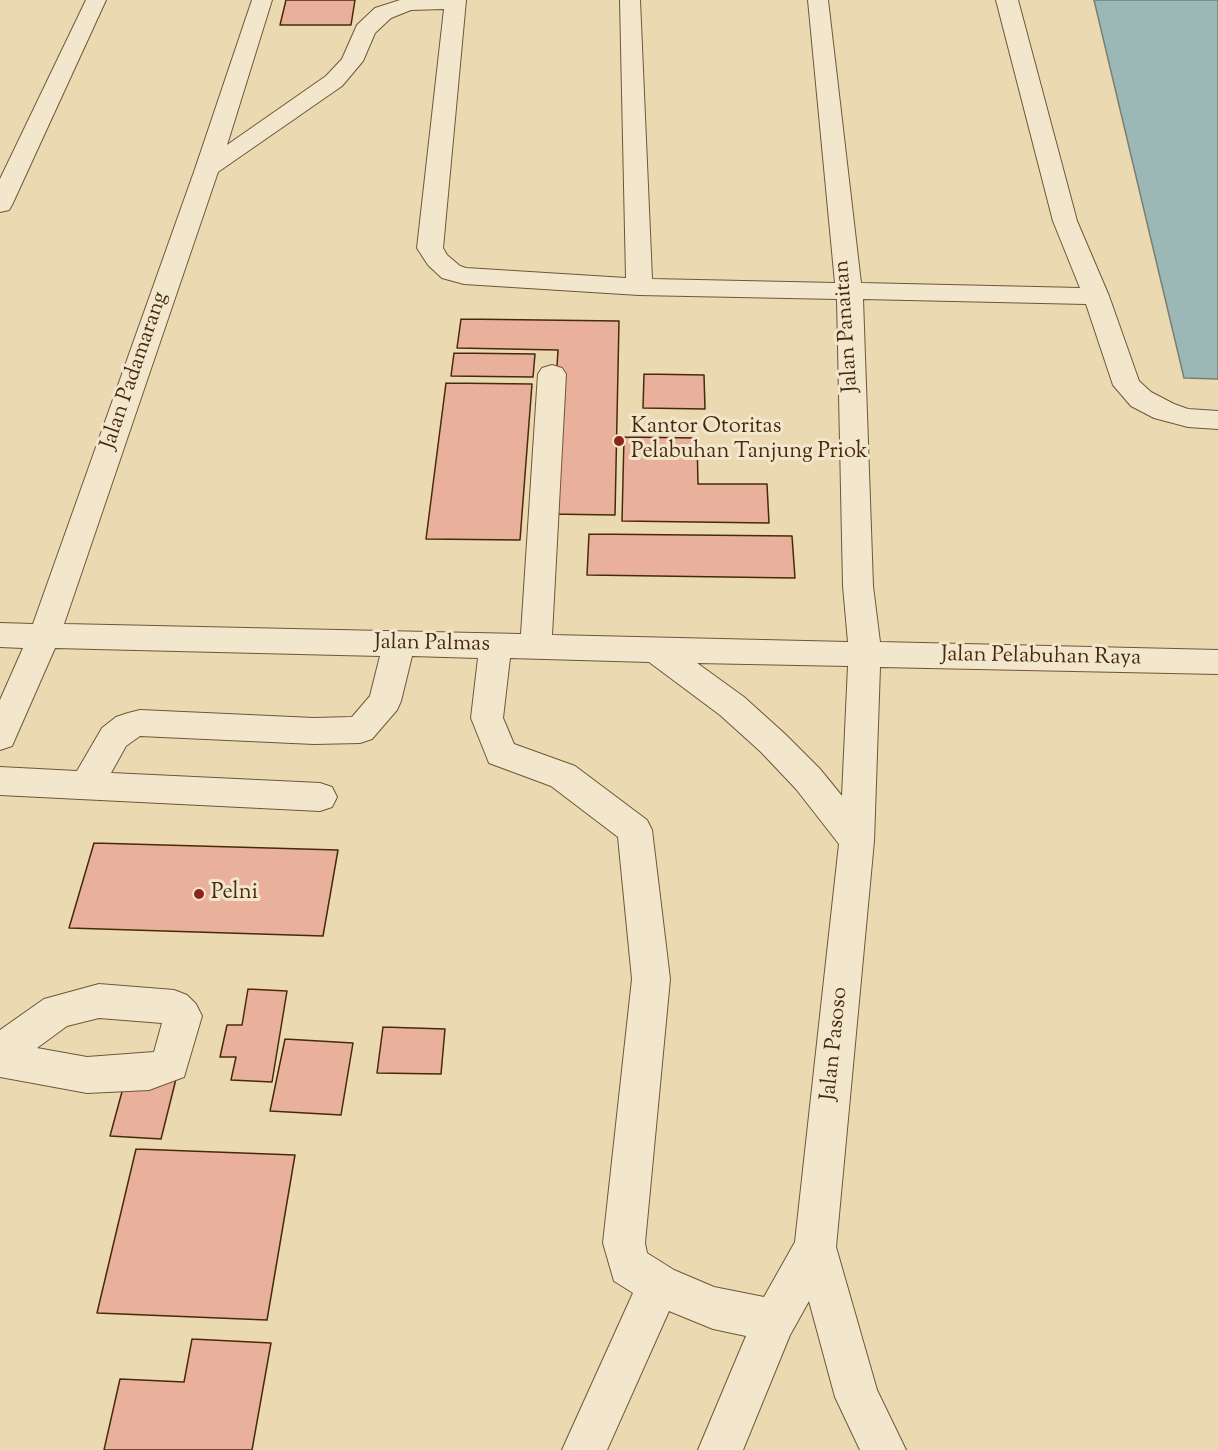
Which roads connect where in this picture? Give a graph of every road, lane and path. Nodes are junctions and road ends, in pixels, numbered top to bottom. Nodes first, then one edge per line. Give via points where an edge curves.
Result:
1 (96, 0) edge
2 (262, 0) edge
3 (630, 0) edge
4 (818, 0) edge
5 (1007, 0) edge
6 (455, 1) edge
7 (207, 168) junction
8 (0, 205) edge
9 (639, 287) junction
10 (848, 290) junction
11 (1096, 296) junction
12 (552, 374) dead end
13 (1218, 420) edge
14 (0, 635) edge
15 (44, 636) junction
16 (399, 644) junction
17 (495, 646) junction
18 (536, 647) junction
19 (658, 651) junction
20 (865, 654) junction
21 (1218, 662) edge
22 (0, 737) edge
23 (0, 781) edge
24 (87, 785) junction
25 (320, 797) dead end
26 (857, 842) junction
27 (0, 1052) edge
28 (0, 1059) edge
29 (814, 1246) junction
30 (659, 1285) junction
31 (775, 1320) junction
32 (584, 1450) edge
33 (720, 1450) edge
34 (884, 1450) edge

1 - 8 street
2 - 7 street, Jalan Padamarang
3 - 9 street
4 - 10 street, Jalan Panaitan
5 - 11 street via 1065,221
6 - 7 street via 409,4 383,13 365,30 352,61 334,81
6 - 9 street via 430,248 437,260 451,272 464,276
7 - 15 street, Jalan Padamarang
9 - 10 street
10 - 11 street
10 - 20 street, Jalan Panaitan via 852,318 858,574
11 - 13 street via 1127,385 1141,399 1164,411
12 - 18 street
14 - 15 street, Jalan Palmas
15 - 16 street, Jalan Palmas
15 - 22 street, Jalan Padamarang
16 - 17 street, Jalan Palmas
16 - 24 street via 385,701 360,730 140,723 128,726 114,737
17 - 18 street, Jalan Palmas
17 - 30 street via 487,718 501,753 563,776 635,830 651,979 624,1243 629,1266
18 - 19 street, Jalan Palmas
19 - 20 street, Jalan Palmas
19 - 26 street via 732,706 773,743 808,779
20 - 21 street, Jalan Pelabuhan Raya
20 - 26 street, Jalan Pasoso
23 - 24 street
24 - 25 street
26 - 29 street, Jalan Pasoso
27 - 28 street via 57,1011 99,1001 174,1007 183,1016 170,1064 149,1072 87,1075
29 - 31 street, Jalan Pasoso
29 - 34 street, Jalan Pasoso via 857,1396
30 - 31 street via 714,1308
30 - 32 street
31 - 33 street, Jalan Pasoso

